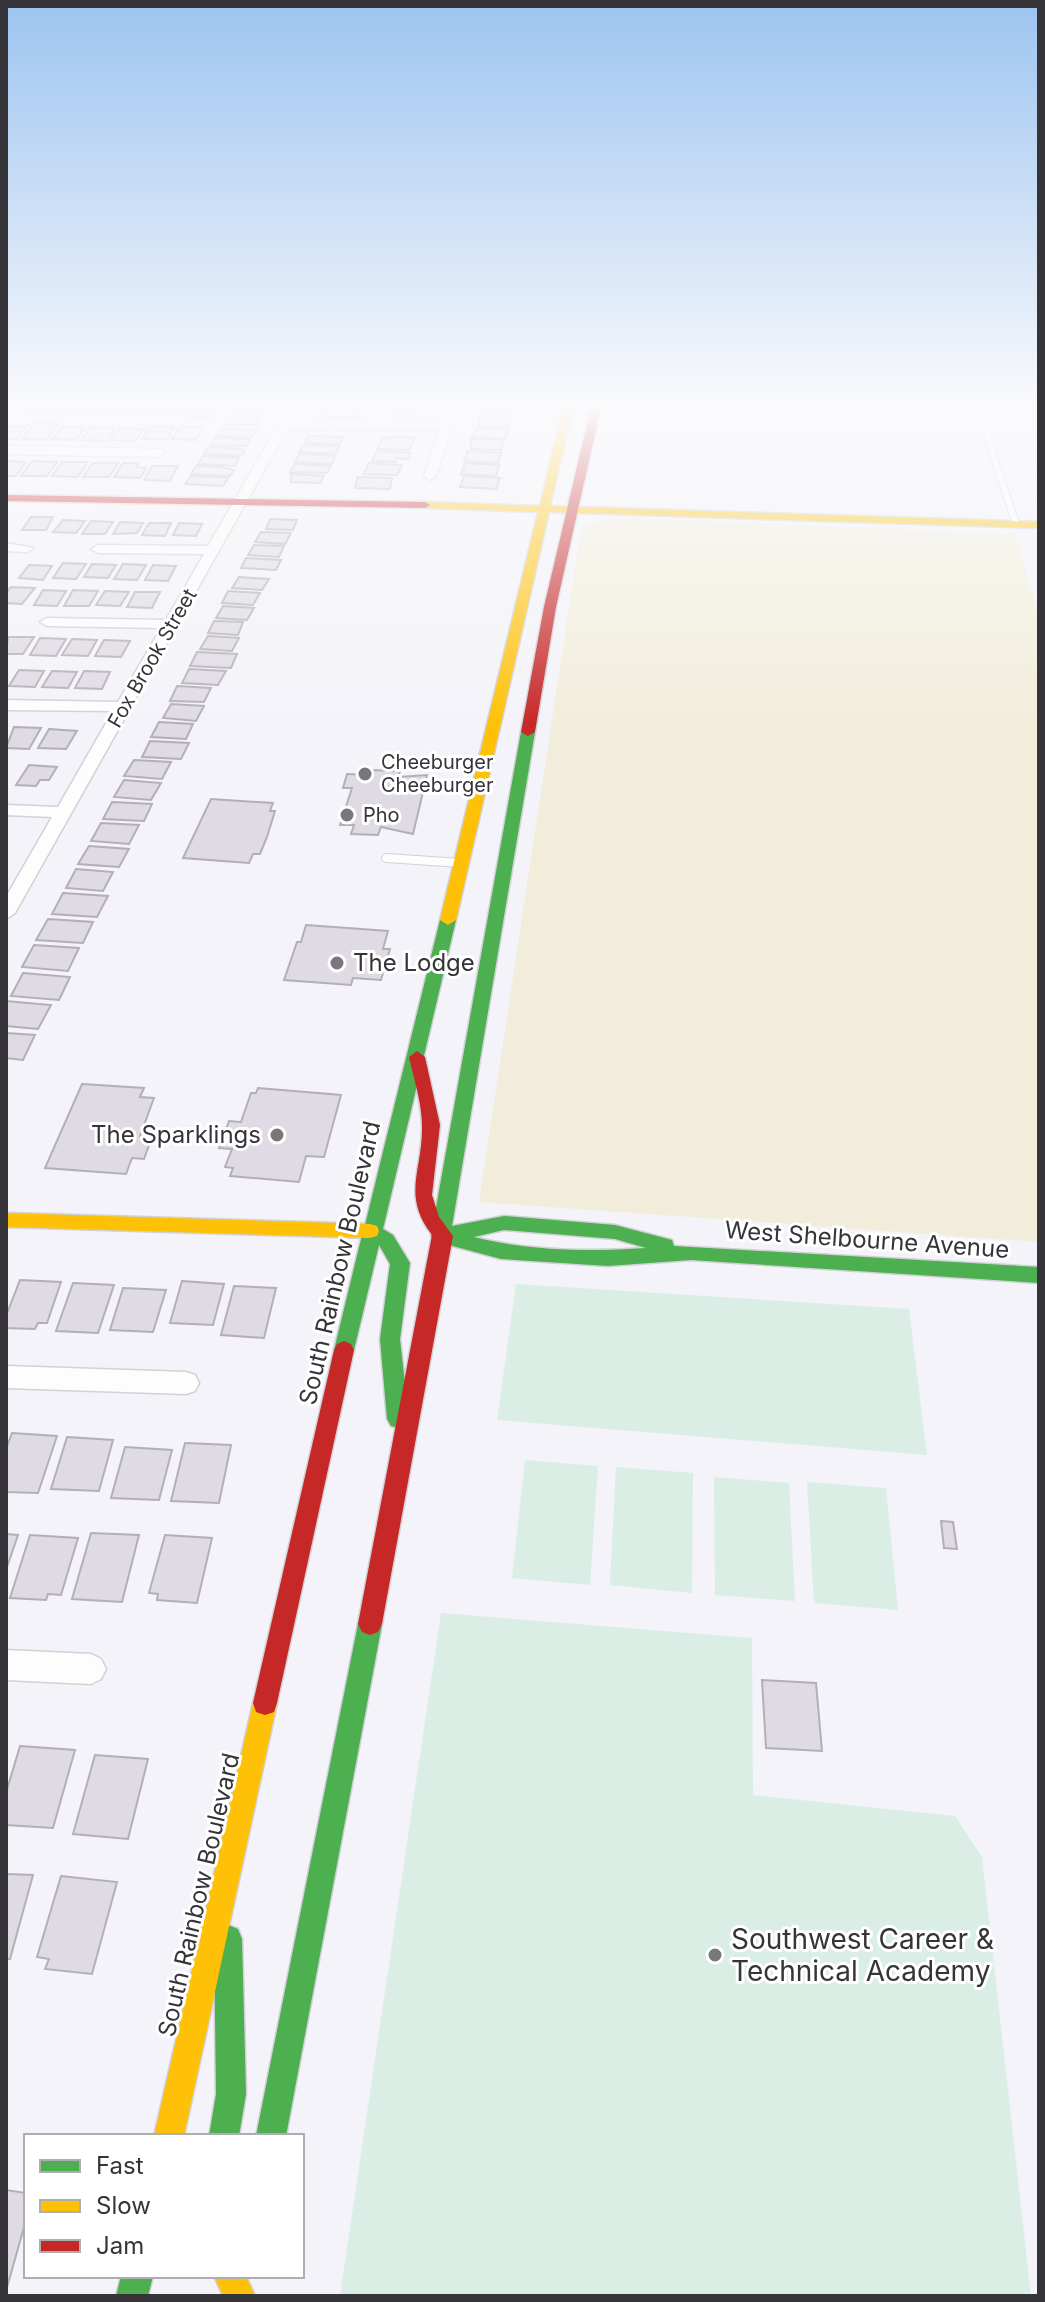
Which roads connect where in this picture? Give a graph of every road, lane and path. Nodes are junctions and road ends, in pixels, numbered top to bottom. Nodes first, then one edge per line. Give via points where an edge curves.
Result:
1 (235, 510) edge
2 (544, 510) edge
3 (572, 510) edge
4 (639, 510) edge
5 (1012, 510) edge
6 (1016, 524) junction
7 (1039, 525) edge
8 (6, 547) edge
9 (27, 548) dead end
10 (98, 549) dead end
11 (214, 550) junction
12 (47, 622) dead end
13 (172, 624) junction
14 (507, 668) junction
15 (6, 705) edge
16 (124, 707) junction
17 (523, 752) junction
18 (484, 771) junction
19 (6, 810) edge
20 (64, 812) junction
21 (386, 858) dead end
22 (462, 863) junction
23 (499, 890) junction
24 (6, 913) edge
25 (415, 1048) junction
26 (6, 1220) edge
27 (370, 1231) junction
28 (443, 1236) junction
29 (691, 1252) junction
30 (1039, 1275) edge
31 (6, 1377) edge
32 (186, 1383) dead end
33 (402, 1464) junction
34 (6, 1665) edge
35 (91, 1669) dead end
36 (227, 1881) junction
37 (169, 2134) edge
38 (224, 2134) edge
39 (271, 2134) edge
40 (231, 2278) edge
41 (240, 2296) edge

1 - 11 street, Fox Brook Street
2 - 14 main road, South Rainbow Boulevard
3 - 17 main road
4 - 6 main road
5 - 6 lane
6 - 7 main road
8 - 9 street
10 - 11 street
11 - 13 street, Fox Brook Street
12 - 13 street
13 - 16 street, Fox Brook Street
14 - 17 main road via 518,706 511,742
14 - 18 main road, South Rainbow Boulevard
15 - 16 street
16 - 20 street, Fox Brook Street
17 - 23 main road
18 - 22 main road, South Rainbow Boulevard
18 - 23 main road via 501,795 496,825
19 - 20 street
20 - 24 street, Fox Brook Street
21 - 22 lane
22 - 25 main road, South Rainbow Boulevard
23 - 28 main road
25 - 27 main road, South Rainbow Boulevard
25 - 28 main road via 431,1127 422,1212
26 - 27 main road
27 - 33 main road via 396,1248 401,1266 390,1336
27 - 36 main road, South Rainbow Boulevard
28 - 29 main road, West Shelbourne Avenue via 501,1251 608,1258
28 - 29 main road, West Shelbourne Avenue via 504,1223 615,1232
28 - 33 main road
29 - 30 main road, West Shelbourne Avenue
31 - 32 street
33 - 39 main road
34 - 35 street
36 - 37 main road, South Rainbow Boulevard
36 - 38 main road via 231,2094
40 - 41 main road

